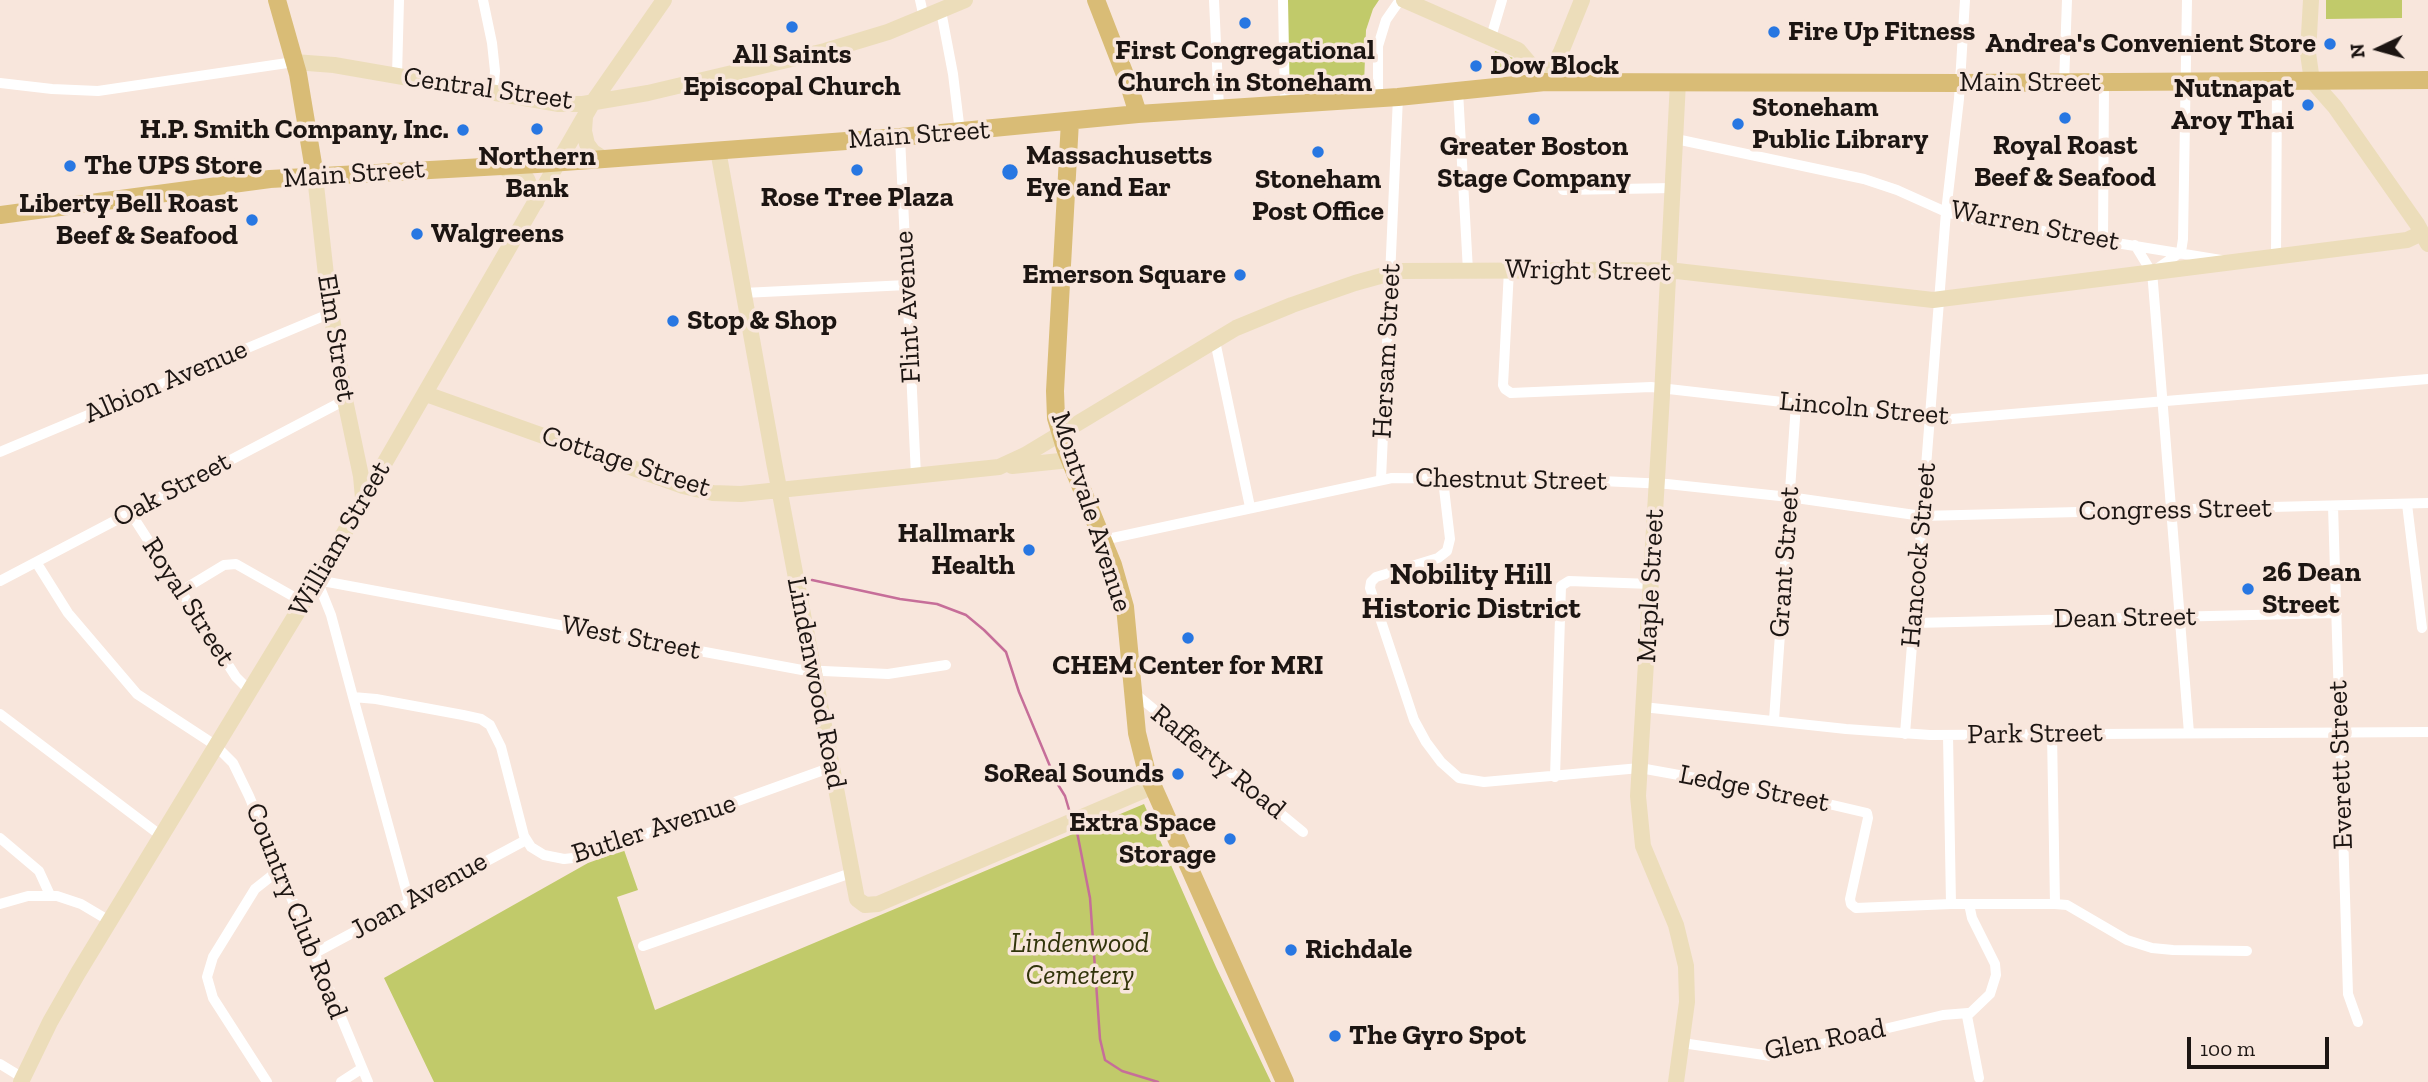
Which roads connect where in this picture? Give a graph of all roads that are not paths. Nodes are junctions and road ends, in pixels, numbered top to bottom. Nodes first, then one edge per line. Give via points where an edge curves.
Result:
1 (277, 0) edge
2 (400, 0) edge
3 (482, 0) edge
4 (664, 0) edge
5 (920, 0) edge
6 (965, 0) edge
7 (1096, 0) edge
8 (1214, 0) edge
9 (1283, 0) edge
10 (1402, 0) edge
11 (1502, 0) edge
12 (1582, 0) edge
13 (1965, 0) edge
14 (2067, 0) edge
15 (2186, 0) edge
16 (2311, 0) edge
17 (941, 11) junction
18 (925, 18) junction
19 (1491, 37) junction
20 (296, 68) junction
21 (397, 76) junction
22 (2428, 80) edge
23 (2277, 81) junction
24 (2312, 81) junction
25 (1545, 82) junction
26 (1678, 82) junction
27 (2185, 82) junction
28 (0, 83) edge
29 (1960, 83) junction
30 (2064, 83) junction
31 (2104, 83) junction
32 (1458, 91) junction
33 (493, 93) junction
34 (1398, 97) junction
35 (1378, 98) junction
36 (1285, 104) junction
37 (1219, 108) junction
38 (590, 109) junction
39 (1138, 114) junction
40 (1070, 121) junction
41 (960, 132) junction
42 (900, 137) junction
43 (1676, 139) junction
44 (718, 150) junction
45 (604, 159) junction
46 (559, 162) junction
47 (499, 166) junction
48 (315, 176) junction
49 (1673, 188) junction
50 (1563, 190) dead end
51 (536, 202) junction
52 (1946, 212) junction
53 (0, 215) edge
54 (2103, 239) junction
55 (2425, 239) edge
56 (2135, 245) junction
57 (2181, 252) junction
58 (2276, 258) junction
59 (2234, 263) junction
60 (1509, 270) junction
61 (1668, 270) junction
62 (1468, 271) junction
63 (1390, 272) junction
64 (2151, 273) junction
65 (907, 285) junction
66 (743, 293) junction
67 (1940, 300) junction
68 (331, 313) junction
69 (1215, 341) junction
70 (2428, 379) edge
71 (1662, 388) junction
72 (426, 394) junction
73 (345, 400) junction
74 (2162, 403) junction
75 (1796, 404) junction
76 (1930, 420) junction
77 (1060, 433) junction
78 (0, 452) edge
79 (1070, 460) junction
80 (999, 467) junction
81 (916, 476) junction
82 (1381, 479) junction
83 (1443, 480) junction
84 (1657, 484) junction
85 (780, 489) junction
86 (363, 498) junction
87 (1790, 498) junction
88 (2428, 503) edge
89 (2407, 504) junction
90 (2333, 506) junction
91 (1250, 508) junction
92 (2171, 510) junction
93 (130, 512) junction
94 (1922, 516) junction
95 (1103, 540) junction
96 (36, 562) junction
97 (317, 580) junction
98 (0, 582) edge
99 (1651, 584) junction
100 (181, 591) junction
101 (303, 602) junction
102 (2337, 613) junction
103 (2180, 616) junction
104 (1914, 623) junction
105 (2422, 628) dead end
106 (946, 666) dead end
107 (814, 672) junction
108 (249, 690) junction
109 (1133, 692) junction
110 (353, 697) junction
111 (1643, 707) junction
112 (0, 714) edge
113 (1774, 720) junction
114 (2340, 732) junction
115 (2428, 732) edge
116 (2189, 733) junction
117 (1905, 734) junction
118 (2052, 734) junction
119 (1948, 735) junction
120 (215, 746) junction
121 (832, 767) junction
122 (1640, 768) junction
123 (1555, 776) junction
124 (1153, 787) junction
125 (1303, 832) dead end
126 (160, 835) junction
127 (0, 838) edge
128 (526, 840) junction
129 (279, 870) junction
130 (851, 873) junction
131 (50, 895) junction
132 (409, 901) junction
133 (0, 904) edge
134 (1951, 904) junction
135 (1969, 904) junction
136 (2054, 904) junction
137 (108, 920) junction
138 (643, 946) dead end
139 (2247, 951) dead end
140 (313, 954) junction
141 (1968, 1013) junction
142 (2358, 1022) dead end
143 (1682, 1044) junction
144 (0, 1064) edge
145 (361, 1069) junction
146 (1979, 1078) dead end
147 (22, 1080) edge
148 (267, 1082) edge
149 (341, 1082) edge
150 (368, 1082) edge
151 (1285, 1082) edge
152 (1676, 1082) edge

1 - 20 main road, Elm Street
2 - 21 street
3 - 33 street via 494,57
4 - 38 street, William Street
5 - 18 street
6 - 17 street, Central Street
7 - 39 main road
8 - 37 street
9 - 36 street
10 - 19 street
10 - 35 street via 1386,20 1378,46
11 - 19 street
12 - 25 street
13 - 29 street, Hancock Street
14 - 30 street
15 - 27 street
16 - 24 street via 2308,53
17 - 18 street, Central Street
17 - 41 street
18 - 38 street, Central Street via 797,58
19 - 25 street via 1519,50
20 - 21 street, Central Street via 323,63
20 - 28 street, Central Street via 98,91
20 - 48 main road, Elm Street
21 - 33 street, Central Street
22 - 24 main road, Main Street
23 - 24 main road, Main Street
23 - 27 main road, Main Street
23 - 58 street
24 - 55 street
25 - 26 main road, Main Street
25 - 32 main road, Main Street
26 - 29 main road, Main Street
26 - 43 street, Maple Street
27 - 31 main road, Main Street
27 - 57 street
29 - 30 main road, Main Street
29 - 52 street, Hancock Street
30 - 31 main road, Main Street
31 - 54 street
32 - 34 main road, Main Street
32 - 62 street
33 - 38 street, Central Street
34 - 35 main road, Main Street
34 - 63 street, Hersam Street
35 - 36 main road, Main Street
36 - 37 main road, Main Street
37 - 39 main road, Main Street
38 - 45 street via 584,131 587,144
38 - 46 street, William Street
39 - 40 main road, Main Street
40 - 41 main road, Main Street
40 - 77 main road, Montvale Avenue via 1055,391
41 - 42 main road, Main Street
42 - 44 main road, Main Street
42 - 65 street, Flint Avenue
43 - 49 street, Maple Street
43 - 52 street, Warren Street via 1864,179
44 - 45 main road, Main Street
44 - 66 street, Lindenwood Road
45 - 46 main road, Main Street
46 - 47 main road, Main Street
46 - 51 street, William Street
47 - 48 main road, Main Street
47 - 51 street via 527,179
48 - 53 main road, Main Street
48 - 68 street, Elm Street
49 - 50 street
49 - 61 street, Maple Street
51 - 72 street, William Street
52 - 54 street, Warren Street
52 - 67 street, Hancock Street
54 - 56 street, Warren Street
55 - 58 street, Warren Street
56 - 57 street, Warren Street
56 - 64 street
57 - 59 street, Warren Street
57 - 64 street
58 - 59 street, Warren Street
59 - 64 street, Warren Street
60 - 61 street, Wright Street
60 - 62 street, Wright Street
60 - 71 street, Lincoln Street via 1506,391
61 - 67 street, Wright Street
61 - 71 street, Maple Street
62 - 63 street, Wright Street
63 - 69 street, Wright Street via 1292,305
63 - 82 street, Hersam Street
64 - 67 street, Wright Street
64 - 74 street
65 - 66 street
65 - 81 street, Flint Avenue
66 - 85 street, Lindenwood Road
67 - 76 street, Hancock Street
68 - 73 street, Elm Street
68 - 78 street, Albion Avenue
69 - 77 street, Wright Street
69 - 91 street
70 - 74 street, Lincoln Street
71 - 75 street, Lincoln Street
71 - 84 street, Maple Street
72 - 85 street, Cottage Street via 698,491 725,495
72 - 86 street, William Street
73 - 86 street, Elm Street
73 - 93 street, Oak Street
74 - 76 street, Lincoln Street
74 - 92 street
75 - 76 street, Lincoln Street
75 - 87 street, Grant Street
76 - 94 street, Hancock Street
77 - 79 main road, Montvale Avenue
77 - 80 street, Cottage Street
79 - 80 street, Cottage Street
79 - 95 main road, Montvale Avenue
80 - 81 street, Cottage Street
81 - 85 street, Cottage Street
82 - 83 street, Chestnut Street
82 - 91 street, Chestnut Street
83 - 84 street, Chestnut Street
83 - 123 street, Ledge Street via 1450,539 1447,551 1376,577 1370,586 1409,708 1426,742 1459,778 1477,783
84 - 87 street, Chestnut Street
84 - 99 street, Maple Street
85 - 107 street, Lindenwood Road
86 - 97 street, William Street
87 - 94 street, Chestnut Street
87 - 113 street, Grant Street
88 - 89 street, Congress Street
89 - 90 street, Congress Street
89 - 105 street
90 - 92 street, Congress Street
90 - 102 street, Everett Street
91 - 95 street, Chestnut Street
92 - 94 street, Congress Street
92 - 103 street
93 - 96 street, Oak Street
93 - 100 street, Royal Street
94 - 104 street, Hancock Street
95 - 109 main road, Montvale Avenue via 1127,613
96 - 98 street, Oak Street
96 - 120 street, Country Club Road via 68,613 136,694
97 - 101 street, William Street
97 - 107 street, West Street
97 - 110 street
99 - 111 street, Maple Street
99 - 123 street via 1569,581 1561,586
100 - 101 street via 224,565 236,564
100 - 108 street, Royal Street
101 - 108 street, William Street
102 - 103 street, Dean Street
102 - 114 street, Everett Street
103 - 104 street, Dean Street
103 - 116 street
104 - 117 street, Hancock Street
106 - 107 street, West Street via 888,674
107 - 121 street, Lindenwood Road
108 - 120 street, William Street
109 - 124 main road, Montvale Avenue via 1140,751
109 - 125 street, Rafferty Road
110 - 128 street, Butler Avenue via 463,715 490,725 498,738
110 - 132 street
111 - 113 street, Park Street
111 - 122 street, Maple Street
112 - 126 street
113 - 117 street, Park Street
114 - 115 street, Park Street
114 - 116 street, Park Street
114 - 142 street, Everett Street via 2348,994
116 - 118 street, Park Street
117 - 119 street, Park Street
118 - 119 street, Park Street
118 - 136 street
119 - 134 street
120 - 126 street, William Street
120 - 129 street, Country Club Road via 236,768
121 - 128 street, Butler Avenue via 574,859 544,855
121 - 130 street, Lindenwood Road
122 - 123 street, Ledge Street
122 - 134 street, Ledge Street via 1859,810 1867,814 1851,888 1852,906 1862,910
122 - 143 street, Maple Street via 1640,837 1676,925 1686,966
124 - 130 street, Lindenwood Road via 872,905 857,899
124 - 151 main road, Montvale Avenue
126 - 137 street, William Street
127 - 131 street via 34,865
128 - 132 street, Joan Avenue
129 - 140 street, Country Club Road
129 - 148 street via 256,887 213,957 207,977 213,998
130 - 138 street
131 - 133 street
131 - 137 street via 77,902
132 - 140 street, Joan Avenue
134 - 135 street
135 - 136 street
135 - 141 street via 1996,975 1990,994
136 - 139 street via 2067,905 2127,940 2151,948
137 - 147 street, William Street
140 - 145 street, Country Club Road
141 - 143 street, Glen Road via 1771,1056
141 - 146 street
143 - 152 street, Maple Street
144 - 147 street
145 - 149 street
145 - 150 street, Country Club Road

